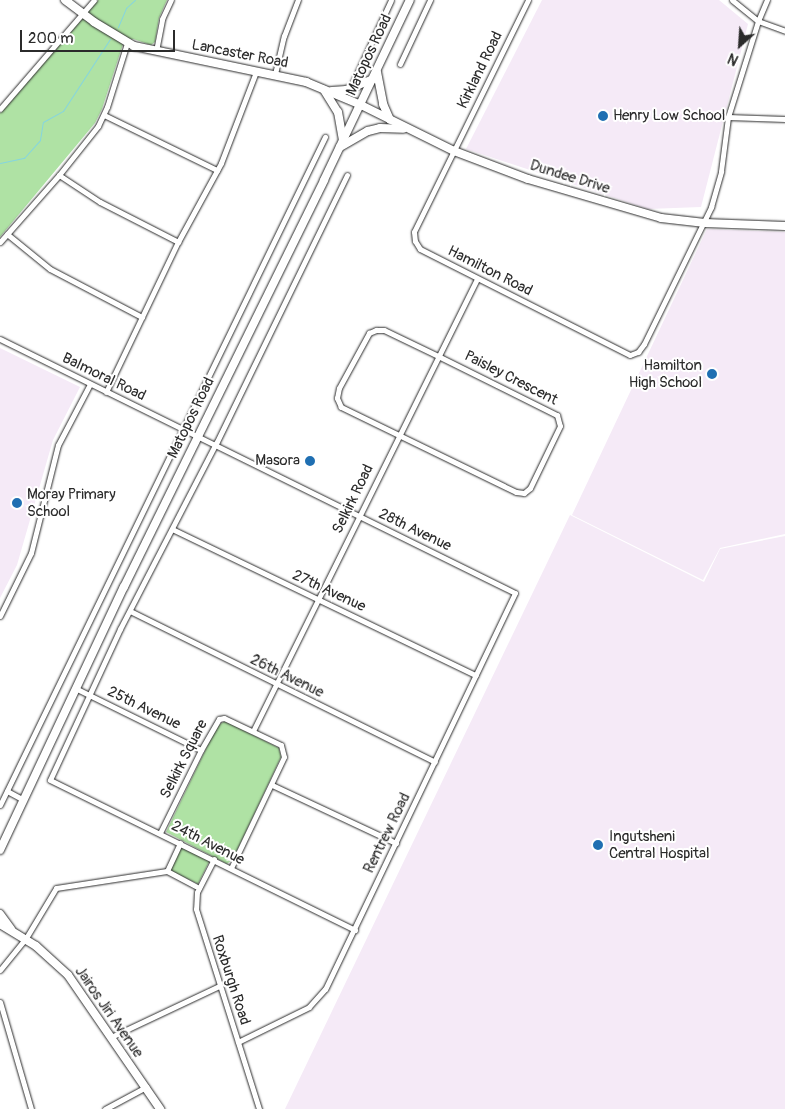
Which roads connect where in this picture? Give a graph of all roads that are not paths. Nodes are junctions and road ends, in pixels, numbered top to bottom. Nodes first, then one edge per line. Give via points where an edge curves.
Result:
1 (65, 0) edge
2 (94, 0) edge
3 (171, 0) edge
4 (298, 0) edge
5 (391, 0) edge
6 (410, 0) edge
7 (430, 0) edge
8 (528, 0) edge
9 (732, 0) edge
10 (767, 0) edge
11 (82, 14) junction
12 (758, 21) junction
13 (785, 31) edge
14 (127, 42) junction
15 (156, 51) junction
16 (400, 64) dead end
17 (256, 72) junction
18 (275, 74) junction
19 (375, 76) junction
20 (353, 82) dead end
21 (327, 90) junction
22 (361, 105) junction
23 (0, 109) edge
24 (104, 115) junction
25 (728, 117) junction
26 (785, 119) edge
27 (390, 120) junction
28 (408, 129) junction
29 (325, 137) dead end
30 (341, 143) junction
31 (454, 151) junction
32 (217, 170) junction
33 (60, 175) junction
34 (346, 175) dead end
35 (705, 223) junction
36 (785, 226) edge
37 (7, 234) junction
38 (0, 242) edge
39 (178, 242) junction
40 (477, 279) junction
41 (142, 317) junction
42 (0, 340) edge
43 (438, 356) junction
44 (90, 384) junction
45 (106, 392) junction
46 (181, 430) junction
47 (398, 435) junction
48 (197, 438) junction
49 (214, 446) junction
50 (358, 516) junction
51 (172, 529) junction
52 (515, 593) joint
53 (318, 600) junction
54 (130, 611) junction
55 (0, 616) edge
56 (476, 675) junction
57 (277, 684) junction
58 (77, 689) junction
59 (90, 695) junction
60 (253, 731) junction
61 (201, 750) junction
62 (435, 762) junction
63 (272, 785) junction
64 (7, 791) junction
65 (25, 801) junction
66 (0, 805) edge
67 (160, 833) junction
68 (180, 843) junction
69 (396, 843) junction
70 (0, 850) edge
71 (214, 859) junction
72 (230, 868) junction
73 (167, 871) junction
74 (199, 888) junction
75 (0, 914) edge
76 (0, 924) edge
77 (355, 930) junction
78 (0, 931) edge
79 (14, 932) junction
80 (26, 938) junction
81 (0, 970) edge
82 (219, 986) junction
83 (0, 1002) edge
84 (111, 1037) junction
85 (238, 1042) junction
86 (146, 1087) junction
87 (31, 1109) edge
88 (104, 1109) edge
89 (160, 1109) edge
90 (259, 1109) edge

1 - 11 main road, Lancaster Road
2 - 11 street
3 - 15 street via 162,19
4 - 18 street via 284,36
5 - 20 street
6 - 19 main road, Matopos Road
7 - 16 street
8 - 31 street, Kirkland Road
9 - 12 street
10 - 12 street
11 - 14 main road, Lancaster Road
11 - 23 street
12 - 13 street
12 - 25 street
14 - 15 main road, Lancaster Road
14 - 24 street
15 - 17 main road, Lancaster Road
17 - 18 main road, Lancaster Road
17 - 32 street
18 - 21 main road, Lancaster Road
19 - 21 main road via 346,90
19 - 22 main road, Matopos Road
19 - 27 main road
21 - 22 main road, Lancaster Road
21 - 30 main road via 338,112
22 - 27 main road, Dundee Drive
22 - 30 main road, Matopos Road
24 - 32 street
24 - 33 street
25 - 26 street
25 - 35 street via 721,171
27 - 28 main road, Dundee Drive
28 - 30 main road via 380,128
28 - 31 main road, Dundee Drive
29 - 46 street
30 - 48 main road, Matopos Road
31 - 35 main road, Dundee Drive via 528,179 628,209 661,218
31 - 40 street, Hamilton Road via 414,236 420,249
32 - 39 street
33 - 37 street
33 - 39 street via 100,202
34 - 49 street
35 - 36 main road, Dundee Drive
35 - 40 street, Hamilton Road via 644,344 636,353 626,354
37 - 38 street
37 - 41 street via 50,269
39 - 41 street
40 - 43 street, Selkirk Road
41 - 45 street
42 - 44 street, Balmoral Road
43 - 47 street, Selkirk Road
43 - 47 street, Paisley Crescent via 384,330 372,331 339,388 337,398 341,407
43 - 47 street, Paisley Crescent via 556,415 560,426 530,488 524,493 516,492
44 - 45 street, Balmoral Road
44 - 55 street via 58,445 31,553
45 - 46 street, Balmoral Road
46 - 48 street, Balmoral Road
46 - 64 street
47 - 50 street, Selkirk Road
48 - 49 street, 28th Avenue
48 - 58 main road, Matopos Road
49 - 50 street, 28th Avenue
49 - 51 street
50 - 52 street, 28th Avenue
50 - 53 street, Selkirk Road
51 - 53 street, 27th Avenue
51 - 54 street
52 - 56 street, Rentrew Road
53 - 56 street, 27th Avenue
53 - 57 street, Selkirk Road
54 - 57 street, 26th Avenue
54 - 59 street
56 - 62 street, Rentrew Road
57 - 60 street, Selkirk Road
57 - 62 street, 26th Avenue
58 - 59 street, 25th Avenue
58 - 65 main road, Matopos Road
59 - 61 street, 25th Avenue
59 - 67 street, 24th Avenue via 50,780
60 - 61 street, Selkirk Square via 221,718
60 - 63 street, Selkirk Square via 282,747 284,757
61 - 67 street, Selkirk Square
62 - 69 street, Rentrew Road
63 - 69 street
63 - 72 street, Selkirk Square
64 - 65 street
64 - 66 street
65 - 70 main road, Matopos Road
67 - 68 street, 24th Avenue
68 - 71 street, 24th Avenue
68 - 73 street
69 - 77 street, Rentrew Road
71 - 72 street, 24th Avenue
71 - 74 street, Roxburgh Road
72 - 77 street, 24th Avenue
73 - 74 street
73 - 80 street via 56,888
74 - 82 street, Roxburgh Road via 196,910
75 - 79 main road
76 - 79 main road, Jairos Jiri Avenue
77 - 85 street, Rentrew Road via 315,1002
78 - 79 main road
79 - 80 main road, Jairos Jiri Avenue
80 - 81 street
80 - 84 main road, Jairos Jiri Avenue via 68,975
82 - 84 street
82 - 85 street, Roxburgh Road
83 - 87 street
84 - 86 main road, Jairos Jiri Avenue
85 - 90 street, Roxburgh Road
86 - 88 street
86 - 89 main road, Jairos Jiri Avenue

